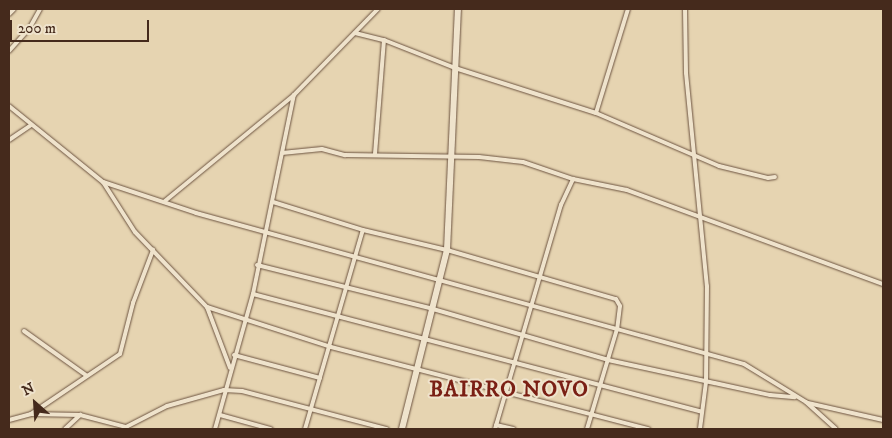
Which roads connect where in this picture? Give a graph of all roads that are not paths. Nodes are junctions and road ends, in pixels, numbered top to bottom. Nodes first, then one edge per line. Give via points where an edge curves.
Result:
1 (14, 9) edge
2 (40, 9) edge
3 (378, 9) edge
4 (458, 9) edge
5 (628, 9) edge
6 (686, 9) edge
7 (9, 14) edge
8 (355, 33) junction
9 (384, 40) junction
10 (9, 51) edge
11 (455, 68) junction
12 (294, 95) junction
13 (9, 106) edge
14 (596, 113) junction
15 (31, 125) junction
16 (9, 140) edge
17 (282, 153) junction
18 (693, 153) junction
19 (376, 154) junction
20 (451, 157) junction
21 (775, 177) dead end
22 (573, 179) junction
23 (103, 182) junction
24 (165, 202) junction
25 (273, 202) junction
26 (701, 217) junction
27 (363, 230) junction
28 (264, 231) junction
29 (154, 250) junction
30 (447, 250) junction
31 (354, 257) junction
32 (257, 265) junction
33 (540, 277) junction
34 (440, 279) junction
35 (883, 284) edge
36 (345, 288) junction
37 (253, 294) junction
38 (532, 306) junction
39 (206, 307) junction
40 (433, 309) junction
41 (338, 318) junction
42 (246, 321) junction
43 (617, 329) junction
44 (24, 331) dead end
45 (523, 334) junction
46 (425, 340) junction
47 (331, 347) junction
48 (705, 353) junction
49 (234, 355) junction
50 (608, 360) junction
51 (514, 363) junction
52 (230, 368) junction
53 (417, 371) junction
54 (86, 375) junction
55 (320, 378) junction
56 (706, 382) junction
57 (599, 387) junction
58 (224, 390) junction
59 (505, 392) junction
60 (794, 397) junction
61 (806, 402) junction
62 (309, 411) junction
63 (702, 412) junction
64 (31, 414) junction
65 (220, 415) junction
66 (80, 416) junction
67 (591, 416) junction
68 (9, 420) edge
69 (883, 420) edge
70 (496, 427) edge
71 (127, 428) edge
72 (66, 429) edge
73 (215, 429) edge
74 (271, 429) edge
75 (305, 429) edge
76 (387, 429) edge
77 (402, 429) edge
78 (514, 429) edge
79 (587, 429) edge
80 (649, 429) edge
81 (700, 429) edge
82 (836, 429) edge

1 - 7 street
2 - 10 street via 29,29
3 - 8 street
4 - 11 street
5 - 14 street
6 - 18 street
8 - 9 street
8 - 12 street
9 - 11 street
9 - 19 street
11 - 14 street
11 - 20 street
12 - 17 street
12 - 24 street
13 - 15 street
14 - 18 street
15 - 16 street
15 - 23 street
17 - 19 street via 322,149 345,154
17 - 25 street
18 - 21 street via 719,166
18 - 26 street
19 - 20 street
20 - 22 street via 523,162
20 - 30 street
22 - 26 street via 628,190
22 - 33 street via 561,206
23 - 24 street
23 - 29 street via 123,216
24 - 28 street
25 - 27 street
25 - 28 street
26 - 35 street
26 - 48 street via 707,286
27 - 30 street
27 - 31 street
28 - 31 street
28 - 32 street
29 - 39 street
29 - 54 street via 133,303 120,354
30 - 33 street
30 - 34 street
31 - 34 street
31 - 36 street
32 - 36 street
32 - 37 street
33 - 38 street
33 - 43 street via 616,299 620,306
34 - 38 street
34 - 40 street
36 - 40 street
36 - 41 street
37 - 41 street
37 - 42 street
38 - 43 street
38 - 45 street
39 - 42 street
39 - 52 street
40 - 45 street
40 - 46 street
41 - 46 street
41 - 47 street
42 - 47 street
42 - 49 street
43 - 48 street
43 - 50 street
44 - 54 street
45 - 50 street
45 - 51 street
46 - 51 street
46 - 53 street
47 - 53 street
47 - 55 street
48 - 56 street
48 - 60 street via 744,364
49 - 52 street
49 - 55 street
50 - 56 street
50 - 57 street
51 - 57 street
51 - 59 street
52 - 58 street
53 - 59 street
53 - 77 street
54 - 64 street
55 - 62 street
56 - 60 street
56 - 63 street
57 - 63 street
57 - 67 street
58 - 62 street via 242,391
58 - 65 street
58 - 71 street via 167,406
59 - 67 street
59 - 70 street
60 - 61 street
61 - 69 street
61 - 82 street
62 - 75 street
62 - 76 street
63 - 81 street
64 - 66 street
64 - 68 street
65 - 73 street
65 - 74 street
66 - 71 street
66 - 72 street
67 - 79 street
67 - 80 street
70 - 78 street

